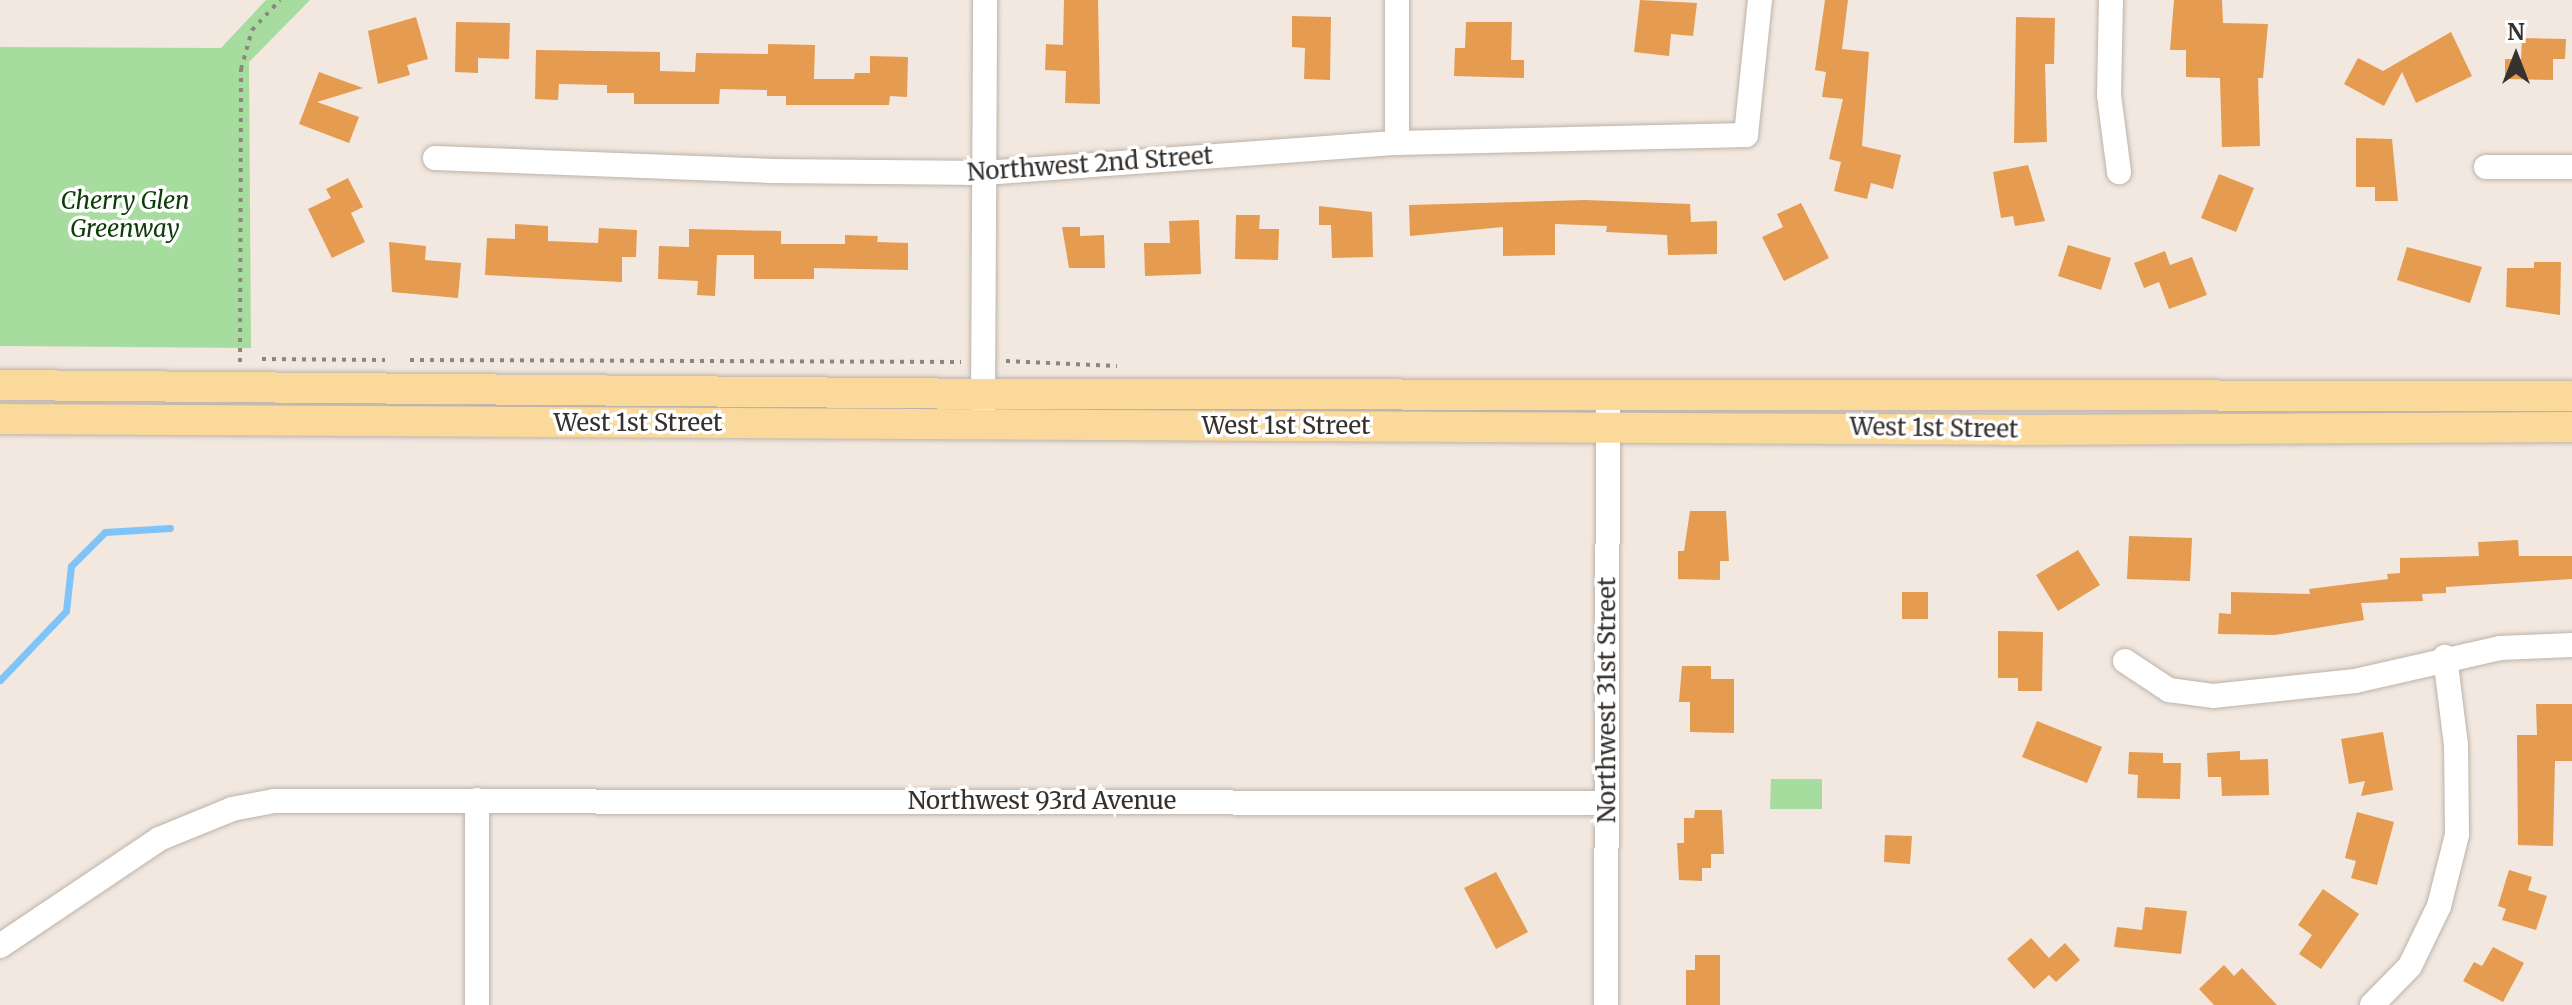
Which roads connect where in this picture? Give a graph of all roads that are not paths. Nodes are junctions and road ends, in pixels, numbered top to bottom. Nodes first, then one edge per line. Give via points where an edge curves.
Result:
1 (985, 0) edge
2 (1397, 0) edge
3 (1760, 0) edge
4 (2111, 0) edge
5 (1397, 143) junction
6 (435, 158) dead end
7 (2486, 167) dead end
8 (2572, 167) edge
9 (2119, 172) dead end
10 (984, 173) junction
11 (0, 385) edge
12 (983, 394) junction
13 (1608, 395) junction
14 (2572, 396) edge
15 (0, 419) edge
16 (983, 424) junction
17 (1609, 427) junction
18 (2572, 427) edge
19 (2572, 645) edge
20 (2445, 657) junction
21 (2125, 661) dead end
22 (477, 800) junction
23 (1606, 803) junction
24 (0, 946) edge
25 (477, 1005) edge
26 (1606, 1005) edge
27 (2372, 1005) edge

1 - 10 street
2 - 5 street
3 - 5 street, Northwest 2nd Street via 1746,135
4 - 9 street via 2109,95
5 - 10 street, Northwest 2nd Street
6 - 10 street, Northwest 2nd Street
7 - 8 street
10 - 12 street
11 - 12 main road, West 1st Street
12 - 13 main road, West 1st Street
12 - 16 street
13 - 14 main road, West 1st Street
13 - 17 street, Northwest 31st Street
15 - 16 main road, West 1st Street
16 - 17 main road, West 1st Street
17 - 18 main road, West 1st Street
17 - 23 street, Northwest 31st Street
19 - 20 street
20 - 21 street via 2355,681 2213,696 2160,686
20 - 27 street via 2456,745 2457,835 2439,906 2410,966
22 - 23 street, Northwest 93rd Avenue
22 - 24 street, Northwest 93rd Avenue via 311,800 232,809 159,839
22 - 25 street
23 - 26 street, Northwest 31st Street

